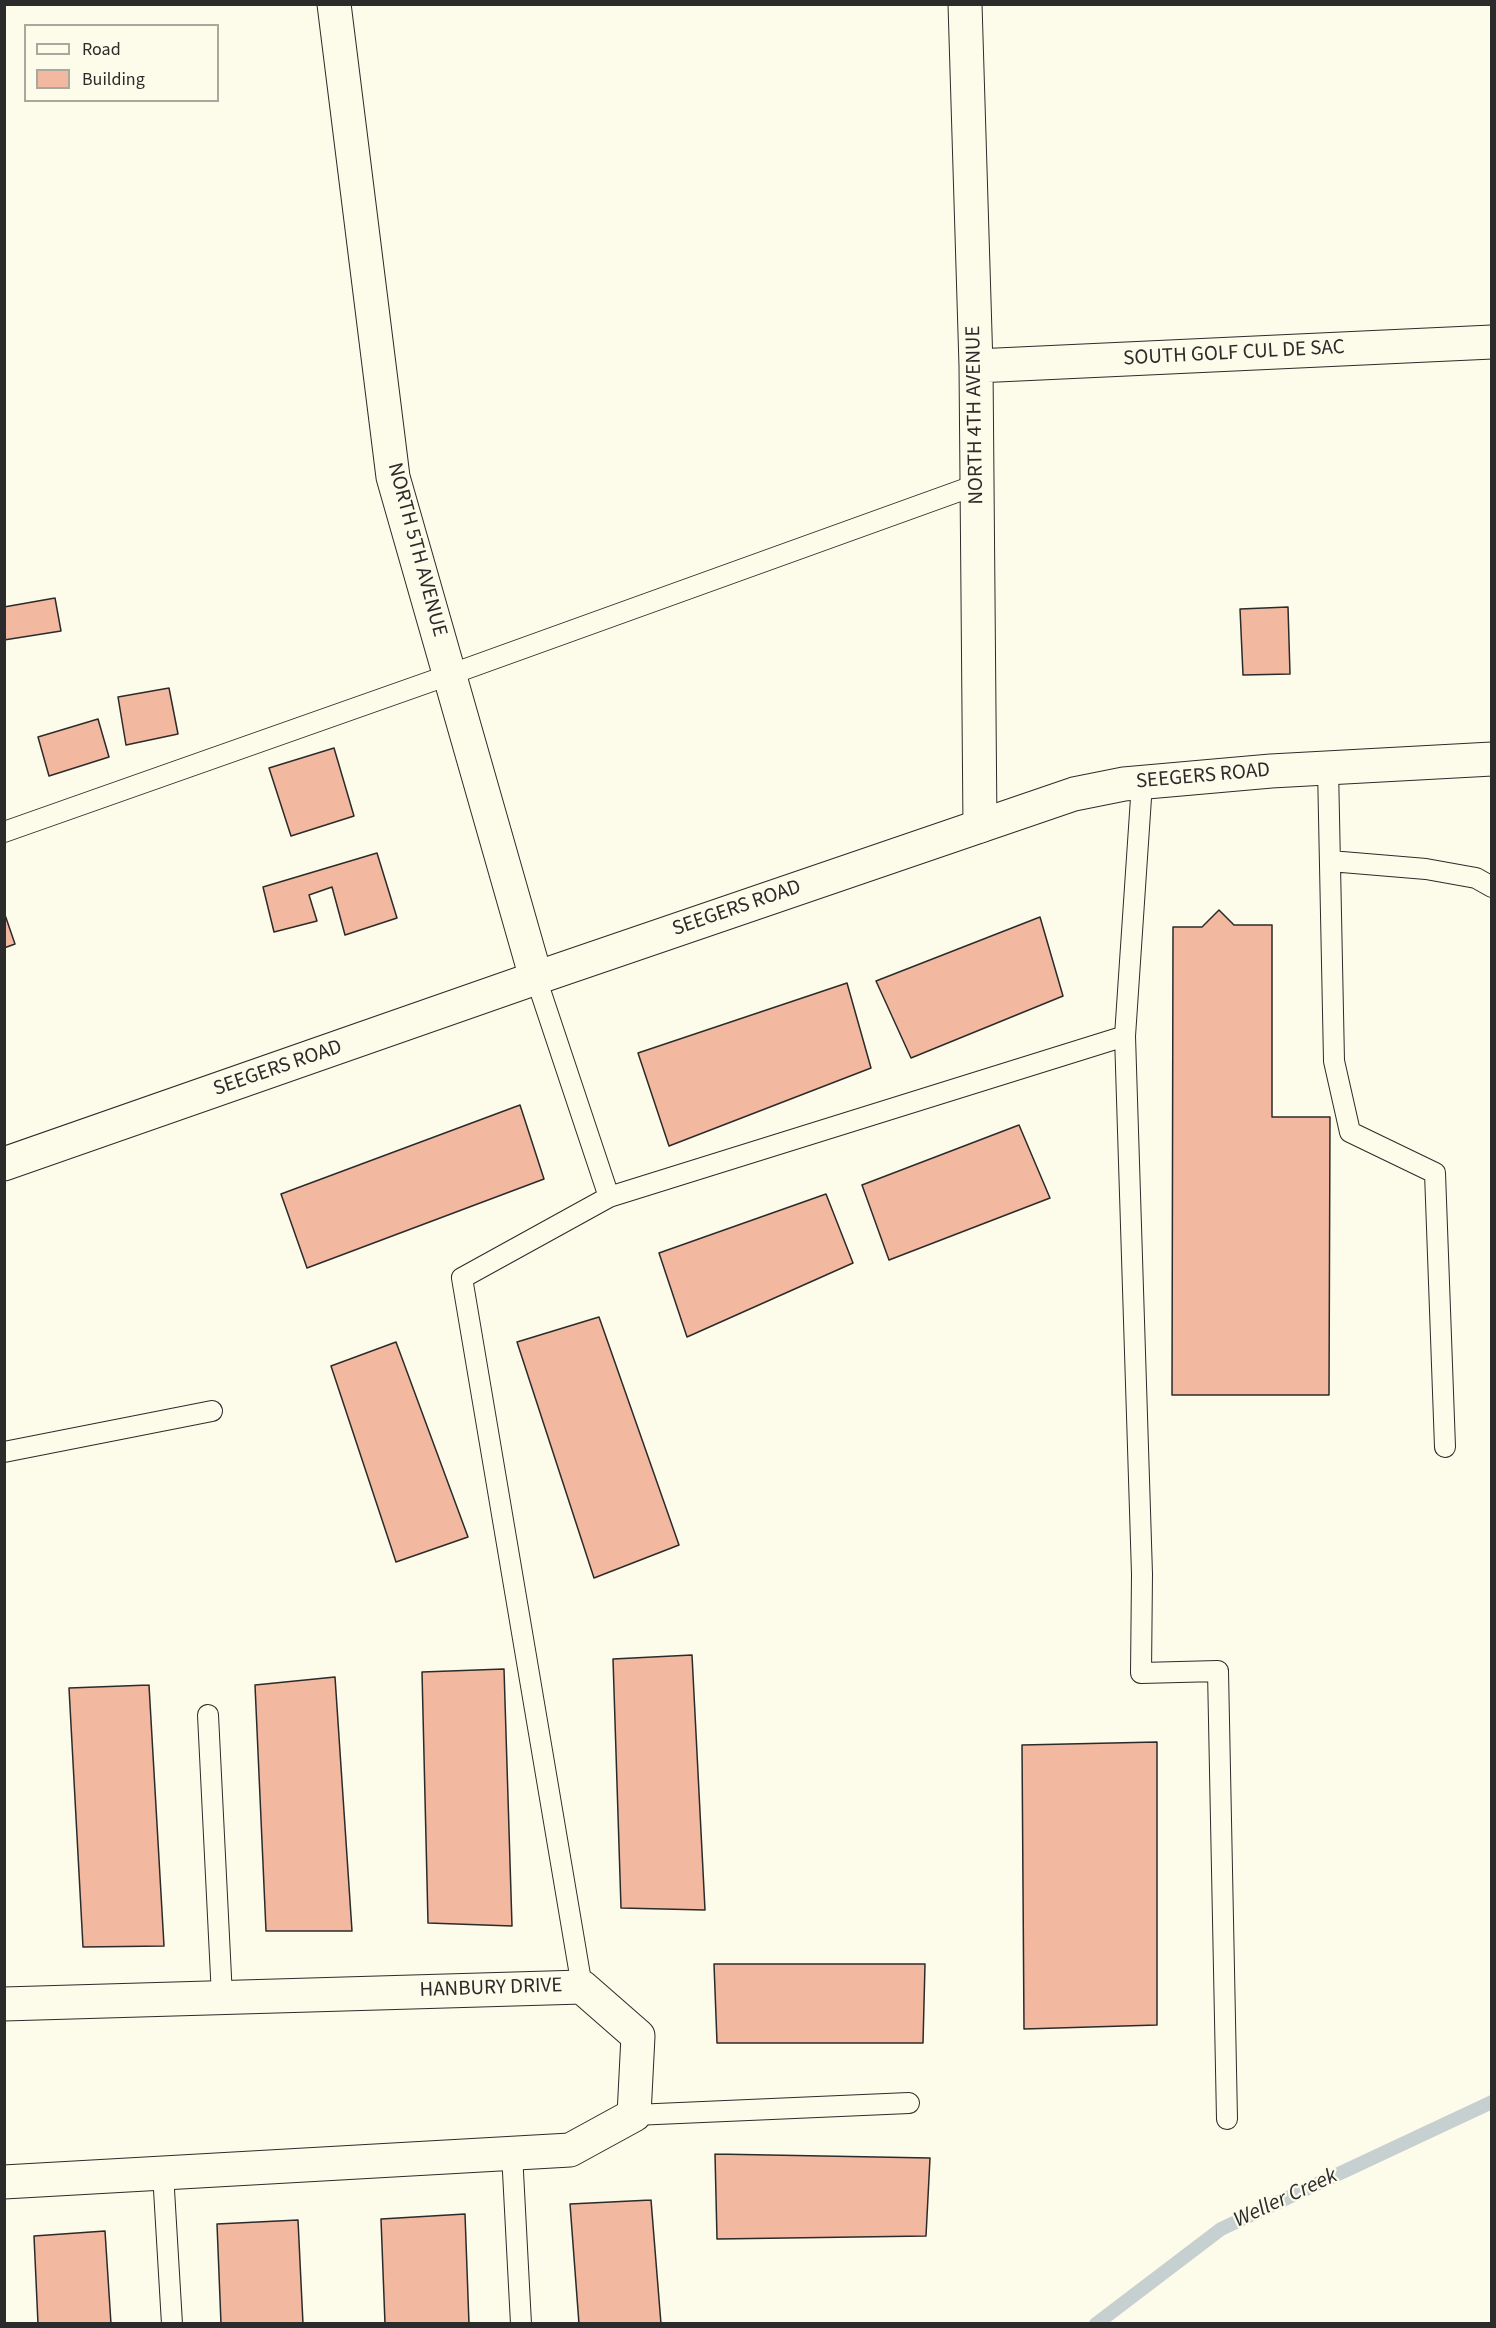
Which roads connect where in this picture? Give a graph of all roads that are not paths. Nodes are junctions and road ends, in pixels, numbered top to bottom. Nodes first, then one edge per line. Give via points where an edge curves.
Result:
1 (334, 4) edge
2 (965, 4) edge
3 (1491, 342) edge
4 (976, 366) junction
5 (976, 485) junction
6 (450, 675) junction
7 (1491, 759) edge
8 (1328, 768) junction
9 (1142, 783) junction
10 (980, 826) junction
11 (4, 832) edge
12 (1330, 861) junction
13 (1491, 888) edge
14 (537, 978) junction
15 (1125, 1036) junction
16 (4, 1164) edge
17 (609, 1197) junction
18 (212, 1411) dead end
19 (1445, 1447) dead end
20 (4, 1452) edge
21 (208, 1715) dead end
22 (582, 1987) junction
23 (222, 1997) junction
24 (4, 2004) edge
25 (909, 2103) dead end
26 (634, 2115) junction
27 (1227, 2119) dead end
28 (512, 2153) junction
29 (163, 2173) junction
30 (4, 2182) edge
31 (172, 2324) edge
32 (521, 2324) edge

1 - 6 street, NORTH 5TH AVENUE via 393,477
2 - 4 street, NORTH 4TH AVENUE
3 - 4 street, SOUTH GOLF CUL DE SAC
4 - 5 street, NORTH 4TH AVENUE
5 - 6 lane
5 - 10 street, NORTH 4TH AVENUE
6 - 11 lane
6 - 14 street, NORTH 5TH AVENUE
7 - 8 street, SEEGERS ROAD
8 - 9 street, SEEGERS ROAD
8 - 12 lane
9 - 10 street, SEEGERS ROAD via 1074,794
9 - 15 lane
10 - 14 street, SEEGERS ROAD
12 - 13 lane via 1426,869 1476,878
12 - 19 lane via 1334,1061 1350,1132 1435,1173
14 - 16 street, SEEGERS ROAD
14 - 17 lane
15 - 17 lane
15 - 27 lane via 1142,1574 1141,1673 1218,1671
17 - 22 lane via 462,1278
18 - 20 lane
21 - 23 lane
22 - 23 street, HANBURY DRIVE
22 - 26 street, HANBURY DRIVE via 638,2036
23 - 24 street, HANBURY DRIVE
25 - 26 lane
26 - 28 street via 570,2150
28 - 29 street
28 - 32 lane
29 - 30 street
29 - 31 lane

